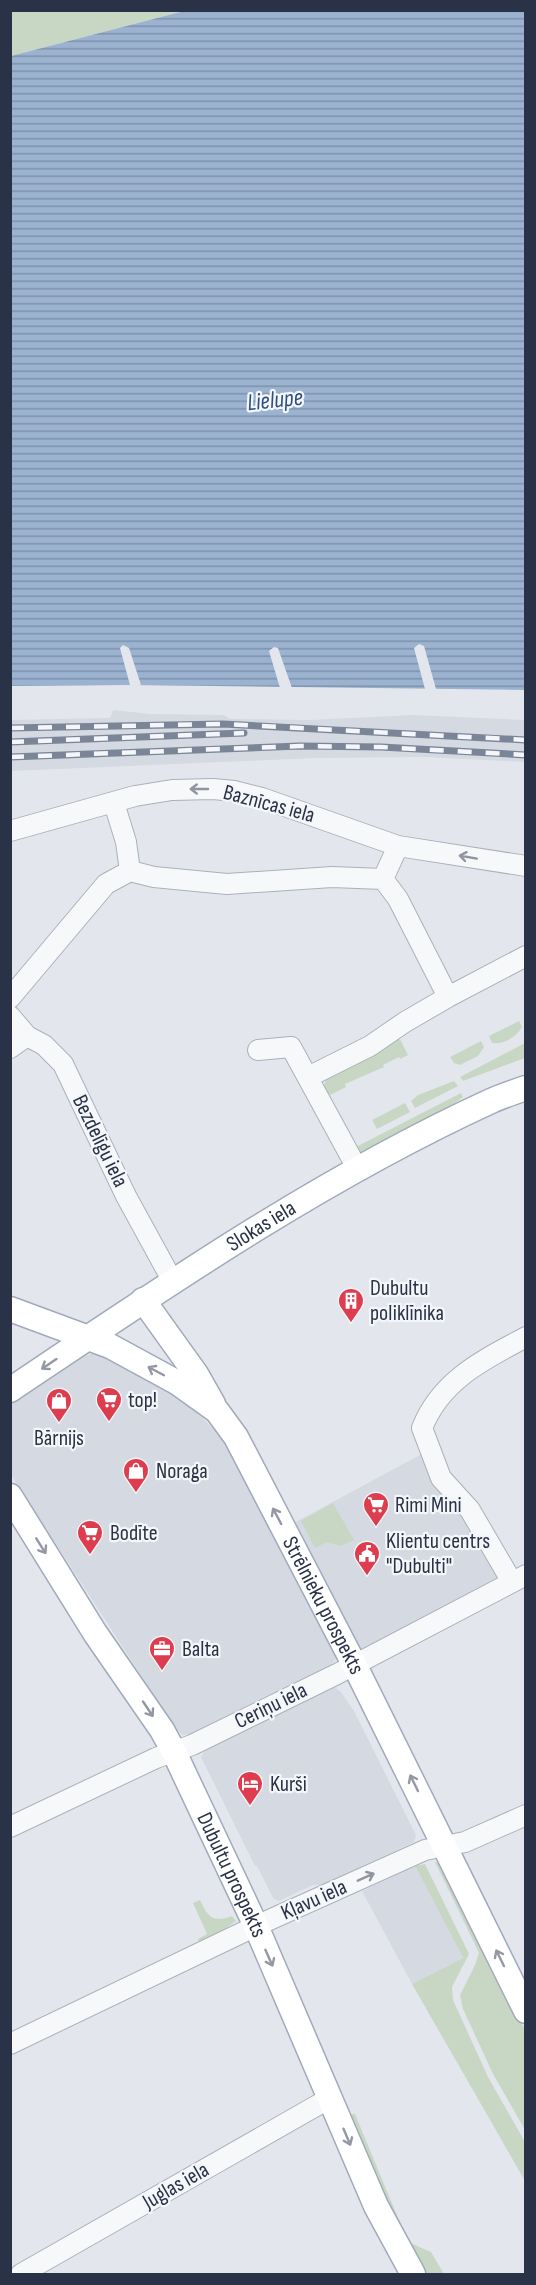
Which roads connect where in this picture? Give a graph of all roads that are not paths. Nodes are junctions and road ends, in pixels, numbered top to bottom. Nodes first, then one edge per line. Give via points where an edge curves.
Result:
1 (114, 802) junction
2 (10, 831) edge
3 (398, 846) junction
4 (525, 866) edge
5 (130, 871) junction
6 (383, 879) junction
7 (525, 956) edge
8 (448, 997) junction
9 (10, 998) edge
10 (10, 1016) edge
11 (27, 1036) junction
12 (10, 1048) edge
13 (258, 1050) dead end
14 (308, 1077) junction
15 (524, 1093) edge
16 (358, 1170) junction
17 (172, 1281) junction
18 (143, 1300) junction
19 (10, 1310) edge
20 (88, 1337) junction
21 (525, 1337) edge
22 (10, 1390) edge
23 (218, 1412) junction
24 (10, 1496) edge
25 (519, 1578) edge
26 (354, 1664) junction
27 (174, 1752) junction
28 (525, 1815) edge
29 (10, 1827) edge
30 (444, 1847) junction
31 (256, 1926) junction
32 (525, 2011) edge
33 (10, 2044) edge
34 (330, 2098) junction
35 (21, 2274) edge
36 (413, 2274) edge

1 - 2 street, Baznīcas iela
3 -> 1 street, Baznīcas iela via 234,791 172,790
1 - 5 street
4 -> 3 street, Baznīcas iela
3 - 6 street
5 - 6 street via 227,884 332,877
5 - 9 street via 106,884
6 - 8 street via 398,899
7 - 8 street
8 - 14 street via 370,1046
10 - 11 street, Bezdelīgu iela
11 - 12 street
11 - 17 street, Bezdelīgu iela via 44,1045 63,1064
13 - 14 street via 291,1047
14 - 16 street
15 - 16 main road, Slokas iela via 494,1100
16 - 17 main road, Slokas iela
17 - 18 main road, Slokas iela
18 - 20 main road, Slokas iela
18 - 23 main road
19 - 20 main road, Strēlnieku prospekts
20 -> 22 main road, Slokas iela
23 -> 20 main road, Strēlnieku prospekts via 178,1383
21 - 25 street via 465,1372 430,1408 422,1428 441,1478 470,1510
26 -> 23 main road, Strēlnieku prospekts via 236,1437
24 -> 27 main road, Dubultu prospekts
25 - 26 street, Ceriņu iela
26 - 27 street, Ceriņu iela
30 -> 26 main road, Strēlnieku prospekts
27 - 29 street, Ceriņu iela
27 - 31 main road, Dubultu prospekts
28 - 30 street, Kļavu iela via 465,1842
31 -> 30 street, Kļavu iela via 425,1851
32 -> 30 main road, Strēlnieku prospekts
31 - 33 street, Kļavu iela
31 -> 34 main road, Dubultu prospekts
34 - 35 street, Juglas iela
34 -> 36 main road, Dubultu prospekts via 376,2206

